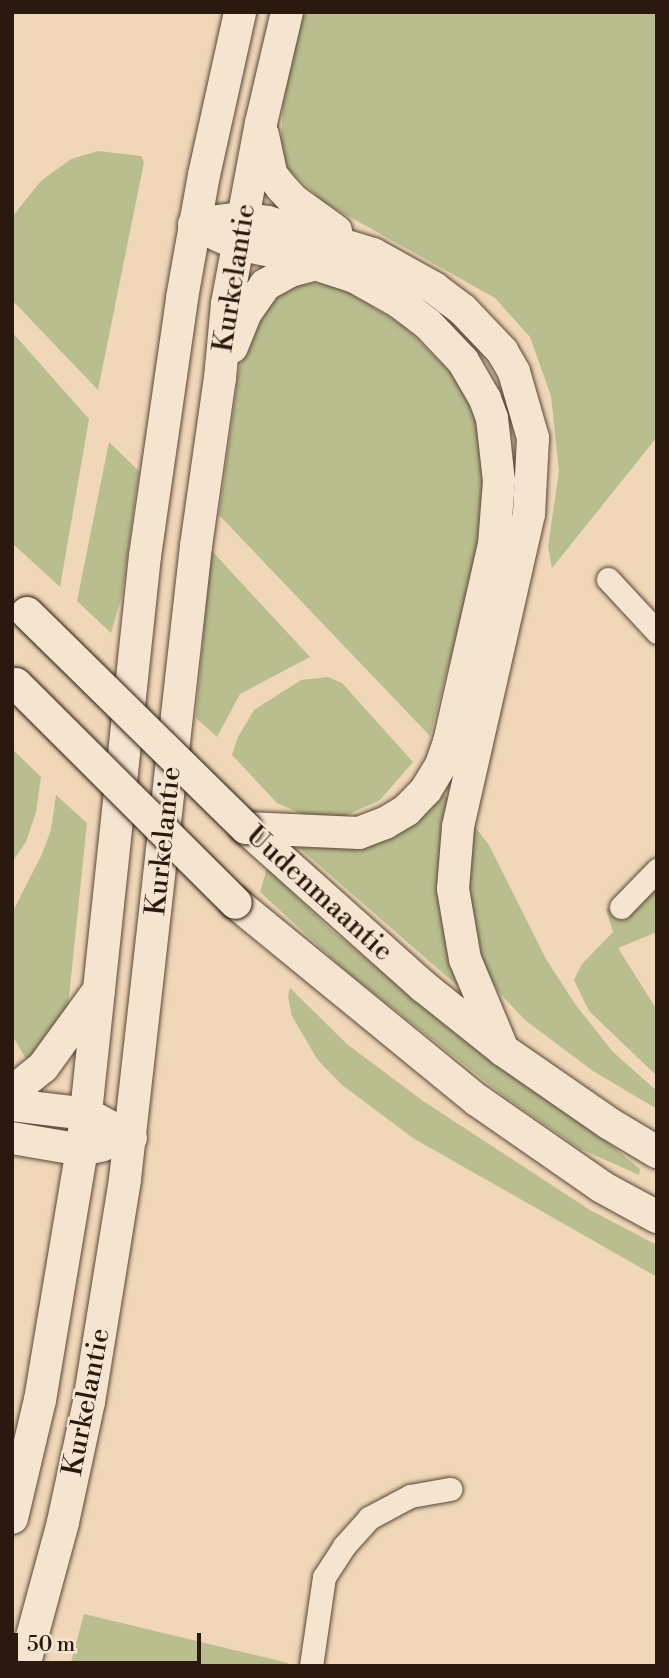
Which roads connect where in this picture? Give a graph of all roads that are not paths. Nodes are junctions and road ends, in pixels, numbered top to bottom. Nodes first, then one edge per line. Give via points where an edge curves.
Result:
1 (240, 12) edge
2 (287, 12) edge
3 (261, 123) junction
4 (194, 224) junction
5 (239, 231) junction
6 (373, 254) junction
7 (316, 264) junction
8 (220, 378) junction
9 (608, 579) dead end
10 (20, 606) edge
11 (657, 632) edge
12 (13, 682) edge
13 (246, 828) junction
14 (657, 870) edge
15 (621, 907) dead end
16 (101, 986) junction
17 (503, 1050) junction
18 (12, 1092) edge
19 (12, 1105) edge
20 (87, 1114) junction
21 (12, 1138) edge
22 (131, 1138) junction
23 (82, 1150) junction
24 (657, 1152) edge
25 (657, 1217) edge
26 (450, 1489) dead end
27 (12, 1518) edge
28 (24, 1666) edge
29 (311, 1666) edge

1 - 4 main road, Kurkelantie
2 - 3 main road, Kurkelantie
3 - 5 main road, Kurkelantie
3 - 6 main road via 267,162 282,188 317,219
4 - 5 main road
4 - 16 main road, Kurkelantie via 145,556
5 - 6 main road via 297,229
5 - 7 main road
5 - 8 main road, Kurkelantie
6 - 17 main road via 434,288 484,330 514,372 531,427 530,514 458,827 453,869 465,959
7 - 8 main road via 277,276 258,293
7 - 13 main road via 355,277 399,302 448,343 475,378 492,418 498,459 494,544 449,742 426,790 407,810 359,833
8 - 22 main road, Kurkelantie via 196,546
9 - 11 street
10 - 13 main road, Uudenmaantie, bridge
12 - 25 main road, Uudenmaantie, bridge via 236,904 477,1100 602,1187
13 - 17 main road, Uudenmaantie via 405,971
14 - 15 street
16 - 18 main road via 43,1067
16 - 20 main road, Kurkelantie
17 - 24 main road, Uudenmaantie
19 - 20 main road
20 - 22 main road
20 - 23 main road, Kurkelantie
21 - 23 main road
22 - 23 main road
22 - 28 main road, Kurkelantie via 89,1402
23 - 27 main road, Kurkelantie via 40,1400
26 - 29 street via 410,1496 369,1518 344,1546 324,1577

